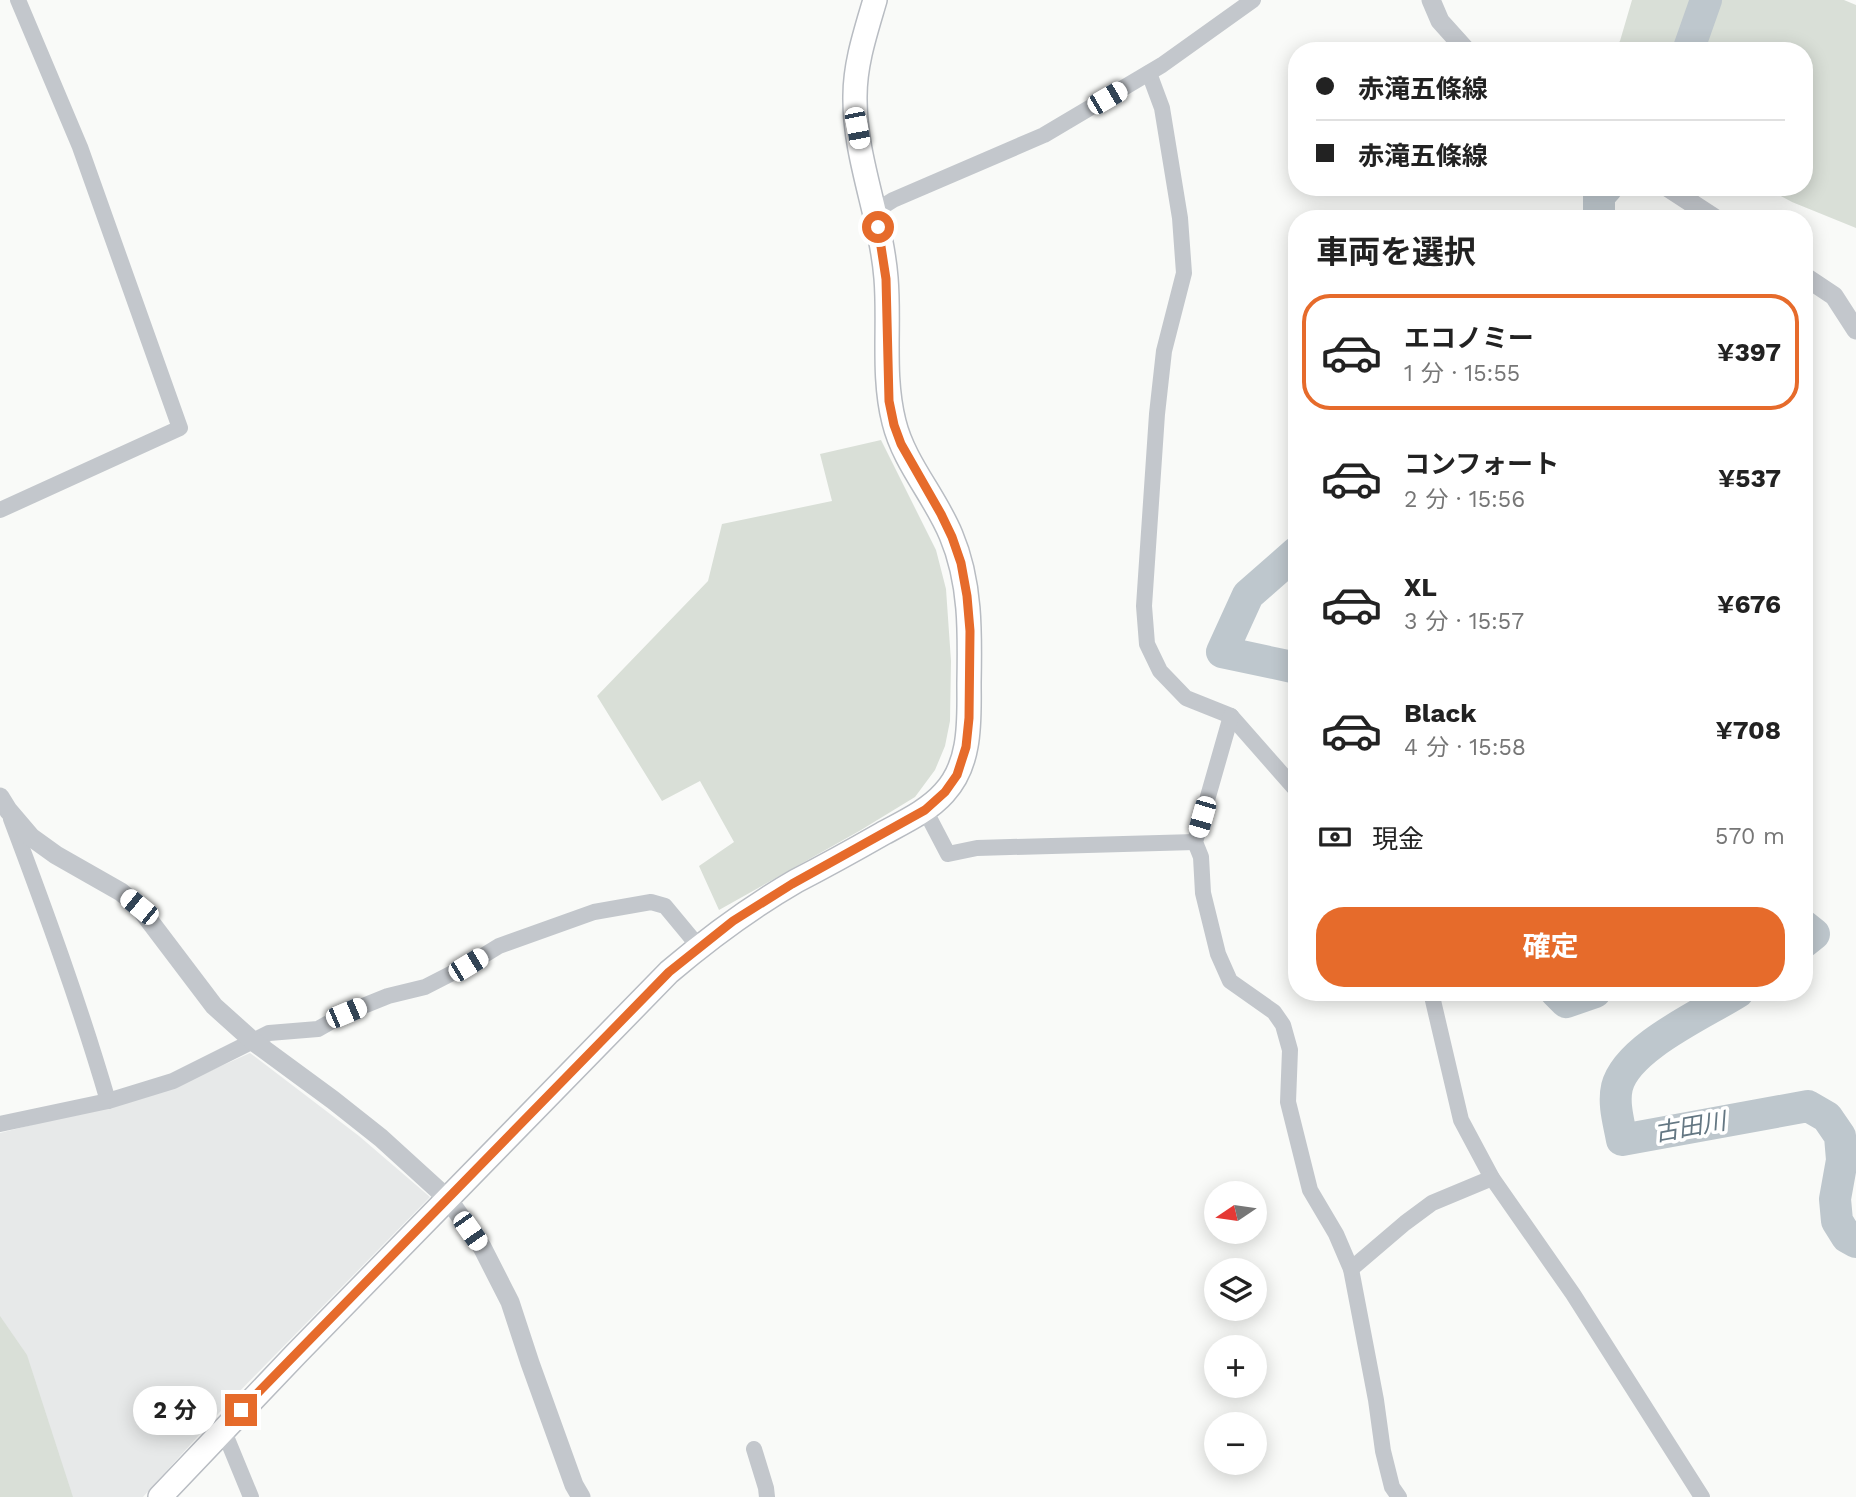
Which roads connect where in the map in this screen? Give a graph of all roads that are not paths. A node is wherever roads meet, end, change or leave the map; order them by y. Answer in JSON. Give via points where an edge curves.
{"nodes":[{"id":1,"x":18,"y":0,"type":"edge"},
{"id":2,"x":875,"y":0,"type":"edge"},
{"id":3,"x":1253,"y":0,"type":"edge"},
{"id":4,"x":1431,"y":0,"type":"edge"},
{"id":5,"x":1459,"y":42,"type":"edge"},
{"id":6,"x":1149,"y":73,"type":"junction"},
{"id":7,"x":1681,"y":196,"type":"edge"},
{"id":8,"x":1702,"y":210,"type":"edge"},
{"id":9,"x":874,"y":212,"type":"junction"},
{"id":10,"x":1813,"y":282,"type":"edge"},
{"id":11,"x":1856,"y":330,"type":"edge"},
{"id":12,"x":0,"y":510,"type":"edge"},
{"id":13,"x":1231,"y":716,"type":"junction"},
{"id":14,"x":1288,"y":781,"type":"edge"},
{"id":15,"x":4,"y":804,"type":"edge"},
{"id":16,"x":925,"y":810,"type":"junction"},
{"id":17,"x":1195,"y":842,"type":"junction"},
{"id":18,"x":699,"y":947,"type":"junction"},
{"id":19,"x":1433,"y":1001,"type":"edge"},
{"id":20,"x":254,"y":1042,"type":"junction"},
{"id":21,"x":108,"y":1101,"type":"junction"},
{"id":22,"x":0,"y":1124,"type":"edge"},
{"id":23,"x":1492,"y":1178,"type":"junction"},
{"id":24,"x":448,"y":1199,"type":"junction"},
{"id":25,"x":1351,"y":1269,"type":"junction"},
{"id":26,"x":223,"y":1429,"type":"junction"},
{"id":27,"x":754,"y":1449,"type":"dead end"},
{"id":28,"x":160,"y":1497,"type":"edge"},
{"id":29,"x":251,"y":1497,"type":"edge"},
{"id":30,"x":581,"y":1497,"type":"edge"},
{"id":31,"x":767,"y":1497,"type":"edge"},
{"id":32,"x":1399,"y":1497,"type":"edge"},
{"id":33,"x":1702,"y":1497,"type":"edge"}],
"edges":[{"from":1,"to":12,"type":"street","via":[[80,147],[180,428]]},
{"from":2,"to":9,"type":"main road","via":[[859,58],[855,95]]},
{"from":3,"to":6,"type":"street"},
{"from":4,"to":5,"type":"street","via":[[1440,21]]},
{"from":6,"to":9,"type":"street","via":[[1044,135]]},
{"from":6,"to":13,"type":"street","via":[[1162,108],[1184,273],[1164,351],[1157,414],[1144,606],[1147,644],[1160,671],[1186,698]]},
{"from":7,"to":8,"type":"street"},
{"from":9,"to":16,"type":"main road","via":[[886,279],[889,401],[894,425],[952,537],[961,563],[970,631],[966,747],[957,775]]},
{"from":10,"to":11,"type":"street","via":[[1835,296]]},
{"from":13,"to":14,"type":"street"},
{"from":13,"to":17,"type":"street"},
{"from":15,"to":20,"type":"street","via":[[47,849],[139,907],[214,1006]]},
{"from":15,"to":21,"type":"street","via":[[65,962]]},
{"from":16,"to":17,"type":"street","via":[[948,854],[977,848]]},
{"from":16,"to":18,"type":"main road","via":[[792,884]]},
{"from":17,"to":25,"type":"street","via":[[1218,954],[1230,981],[1274,1012],[1283,1025],[1290,1049],[1288,1102],[1310,1191]]},
{"from":18,"to":20,"type":"street","via":[[665,906],[651,902],[594,912],[499,946],[425,987],[388,996],[318,1028],[269,1033]]},
{"from":18,"to":24,"type":"main road","via":[[641,999]]},
{"from":19,"to":23,"type":"street","via":[[1461,1120]]},
{"from":20,"to":21,"type":"street","via":[[173,1082]]},
{"from":20,"to":24,"type":"street","via":[[381,1138]]},
{"from":21,"to":22,"type":"street"},
{"from":23,"to":25,"type":"street","via":[[1433,1203]]},
{"from":23,"to":33,"type":"street","via":[[1573,1294]]},
{"from":24,"to":26,"type":"main road"},
{"from":24,"to":30,"type":"street","via":[[482,1247],[510,1302]]},
{"from":25,"to":32,"type":"street","via":[[1383,1451]]},
{"from":26,"to":28,"type":"main road"},
{"from":26,"to":29,"type":"street"},
{"from":27,"to":31,"type":"street"}]}
